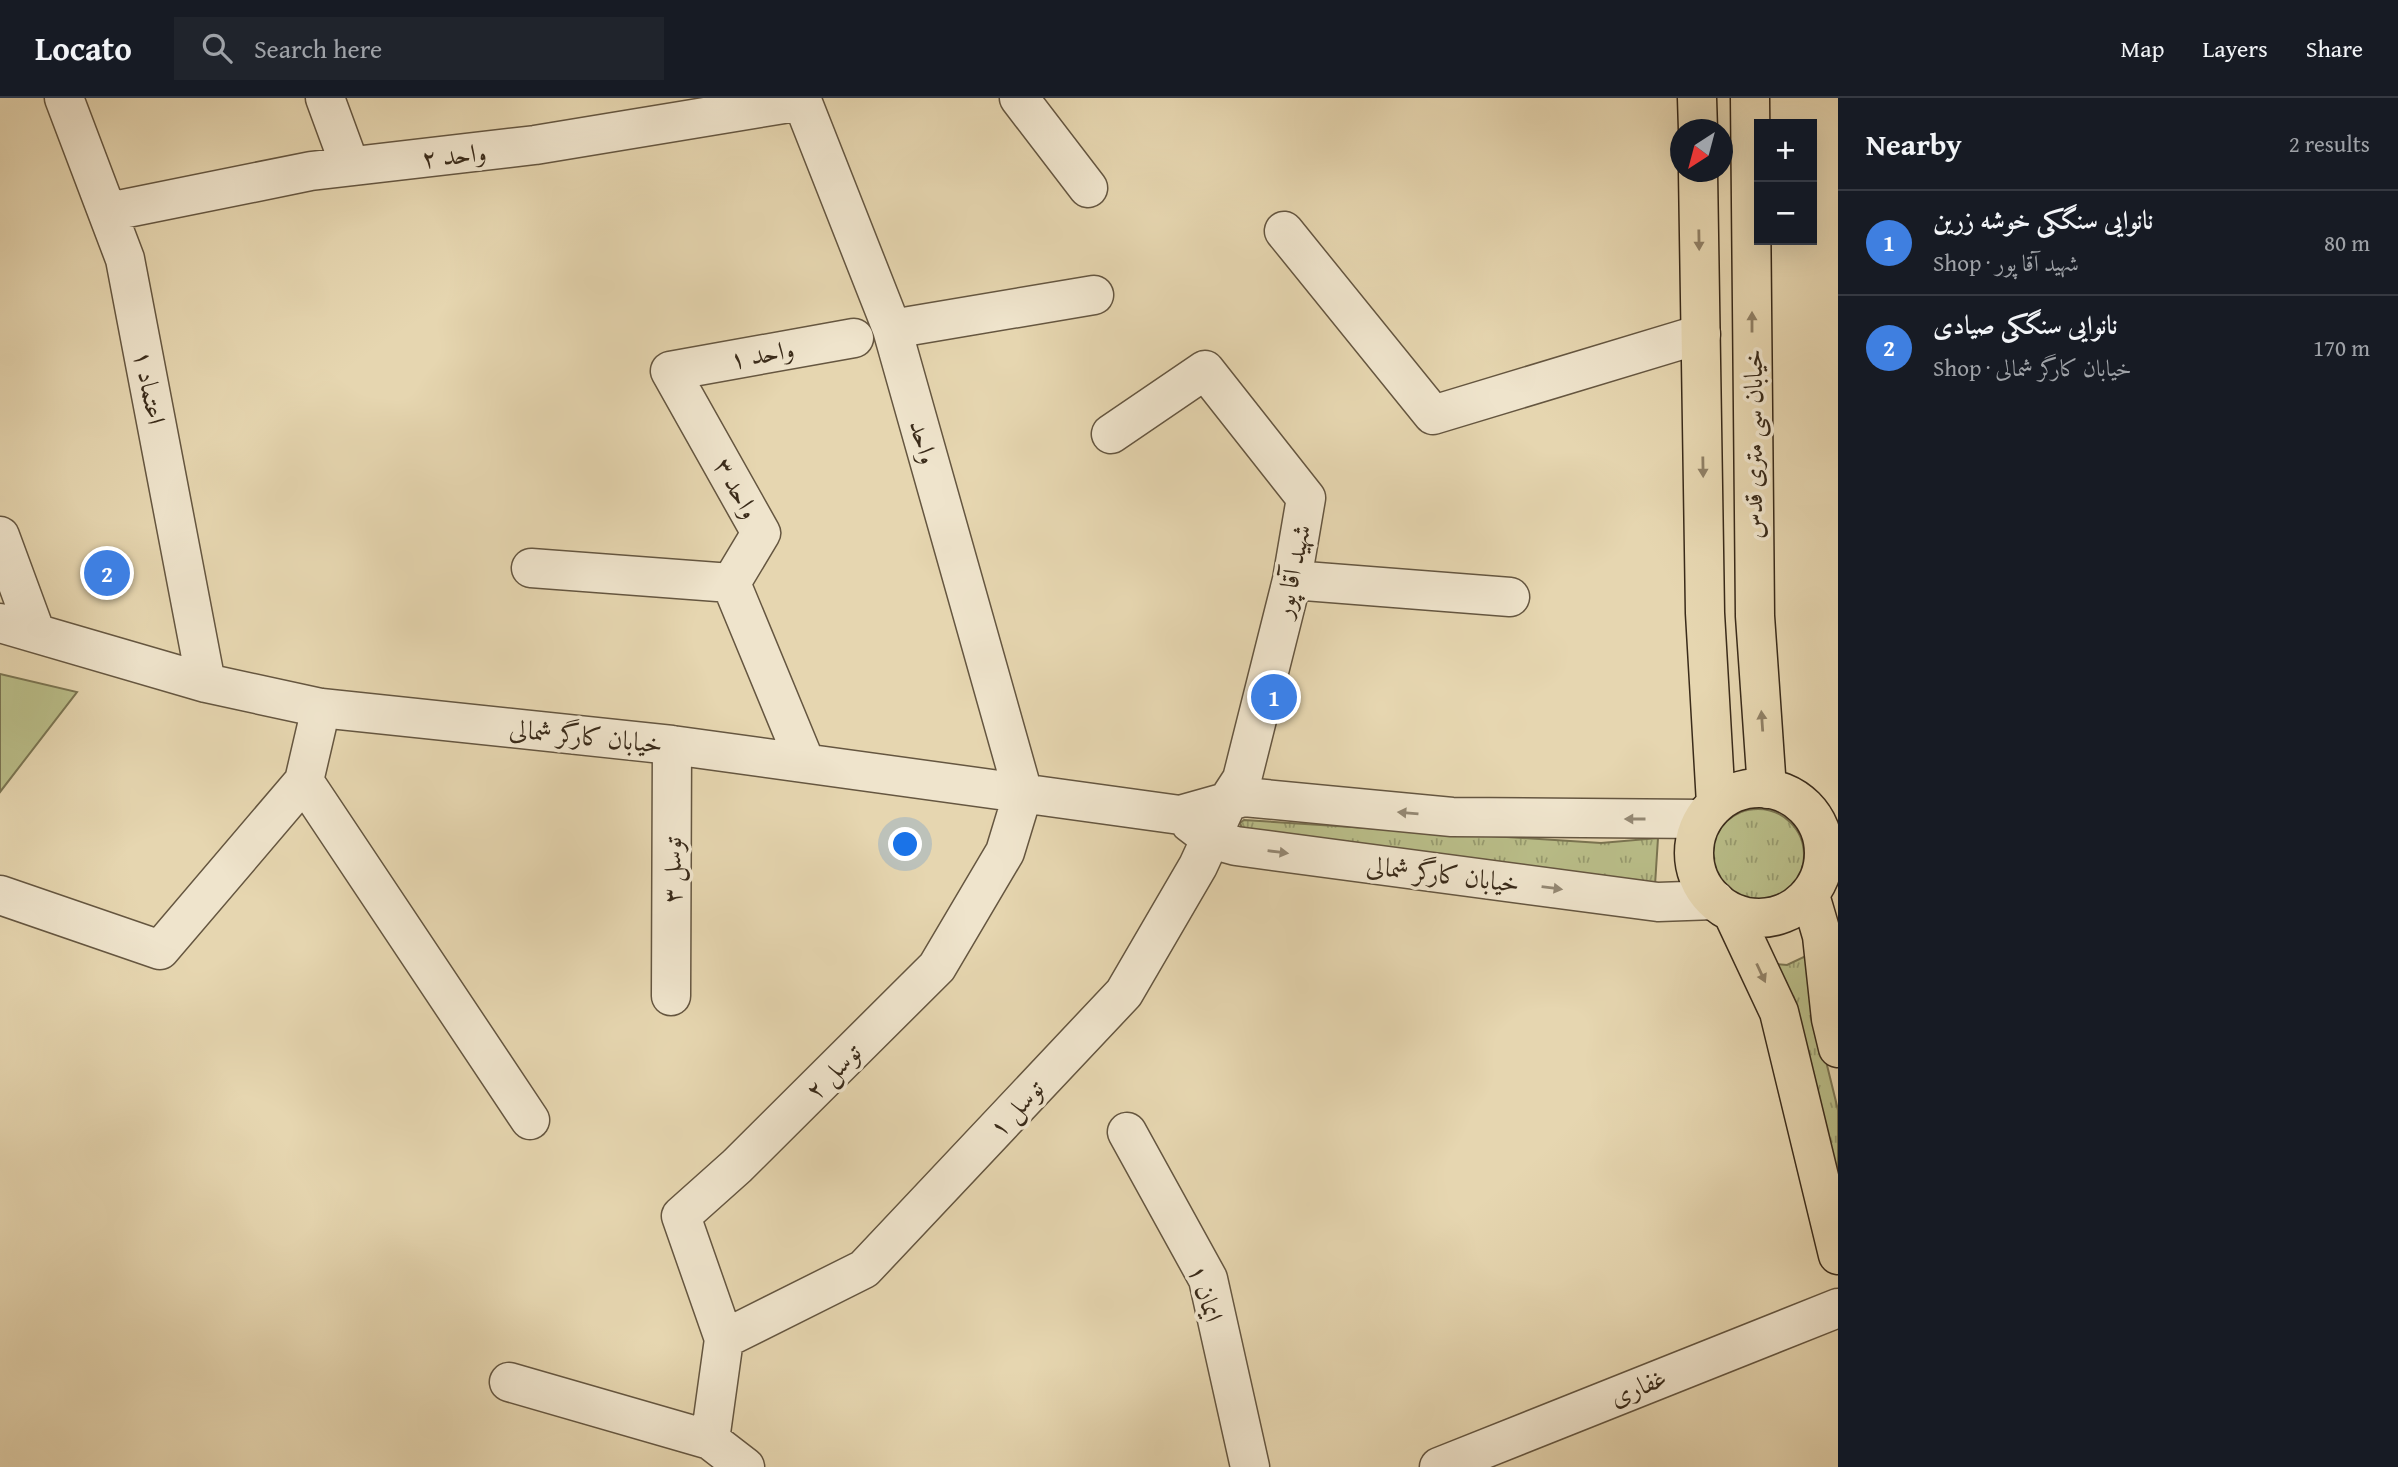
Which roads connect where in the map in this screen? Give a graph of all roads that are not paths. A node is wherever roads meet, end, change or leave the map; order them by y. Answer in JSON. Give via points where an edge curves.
{"nodes":[{"id":1,"x":64,"y":98,"type":"edge"},
{"id":2,"x":325,"y":98,"type":"edge"},
{"id":3,"x":1019,"y":98,"type":"edge"},
{"id":4,"x":1697,"y":98,"type":"edge"},
{"id":5,"x":1750,"y":98,"type":"edge"},
{"id":6,"x":801,"y":99,"type":"edge"},
{"id":7,"x":1698,"y":119,"type":"edge"},
{"id":8,"x":350,"y":166,"type":"junction"},
{"id":9,"x":1698,"y":182,"type":"edge"},
{"id":10,"x":1088,"y":188,"type":"dead end"},
{"id":11,"x":108,"y":212,"type":"junction"},
{"id":12,"x":1284,"y":231,"type":"dead end"},
{"id":13,"x":1094,"y":295,"type":"dead end"},
{"id":14,"x":892,"y":329,"type":"junction"},
{"id":15,"x":1701,"y":334,"type":"junction"},
{"id":16,"x":854,"y":338,"type":"dead end"},
{"id":17,"x":670,"y":371,"type":"joint"},
{"id":18,"x":1111,"y":434,"type":"dead end"},
{"id":19,"x":0,"y":536,"type":"edge"},
{"id":20,"x":531,"y":568,"type":"dead end"},
{"id":21,"x":1292,"y":580,"type":"junction"},
{"id":22,"x":731,"y":583,"type":"junction"},
{"id":23,"x":1510,"y":597,"type":"dead end"},
{"id":24,"x":17,"y":627,"type":"edge"},
{"id":25,"x":206,"y":683,"type":"junction"},
{"id":26,"x":321,"y":708,"type":"junction"},
{"id":27,"x":672,"y":745,"type":"junction"},
{"id":28,"x":805,"y":762,"type":"junction"},
{"id":29,"x":304,"y":781,"type":"junction"},
{"id":30,"x":1767,"y":789,"type":"junction"},
{"id":31,"x":1023,"y":793,"type":"junction"},
{"id":32,"x":1229,"y":799,"type":"junction"},
{"id":33,"x":1822,"y":811,"type":"edge"},
{"id":34,"x":1710,"y":812,"type":"junction"},
{"id":35,"x":1180,"y":815,"type":"junction"},
{"id":36,"x":1211,"y":839,"type":"junction"},
{"id":37,"x":1822,"y":884,"type":"edge"},
{"id":38,"x":0,"y":895,"type":"edge"},
{"id":39,"x":1723,"y":906,"type":"junction"},
{"id":40,"x":671,"y":996,"type":"dead end"},
{"id":41,"x":1838,"y":1048,"type":"edge"},
{"id":42,"x":530,"y":1120,"type":"dead end"},
{"id":43,"x":1127,"y":1132,"type":"dead end"},
{"id":44,"x":1838,"y":1255,"type":"edge"},
{"id":45,"x":1838,"y":1308,"type":"edge"},
{"id":46,"x":724,"y":1339,"type":"junction"},
{"id":47,"x":509,"y":1382,"type":"dead end"},
{"id":48,"x":710,"y":1440,"type":"junction"},
{"id":49,"x":745,"y":1467,"type":"edge"},
{"id":50,"x":1250,"y":1467,"type":"edge"},
{"id":51,"x":1439,"y":1467,"type":"edge"}],
"edges":[{"from":1,"to":11,"type":"street","name":"اعتماد ۱"},
{"from":2,"to":8,"type":"street"},
{"from":3,"to":10,"type":"street"},
{"from":4,"to":7,"type":"main road"},
{"from":30,"to":5,"type":"main road","name":"خیابان سی متری قدس","one_way":true,"via":[[1755,616]]},
{"from":6,"to":8,"type":"street","name":"واحد ۲","via":[[535,145]]},
{"from":6,"to":14,"type":"street","name":"واحد"},
{"from":8,"to":11,"type":"street","name":"واحد ۲"},
{"from":9,"to":15,"type":"main road","name":"خیابان سی متری قدس","one_way":true},
{"from":11,"to":25,"type":"street","name":"اعتماد ۱","via":[[125,259]]},
{"from":12,"to":15,"type":"street","via":[[1433,415]]},
{"from":13,"to":14,"type":"street"},
{"from":14,"to":31,"type":"street","name":"واحد"},
{"from":15,"to":34,"type":"main road","name":"خیابان سی متری قدس","one_way":true},
{"from":16,"to":17,"type":"street","name":"واحد ۱"},
{"from":17,"to":22,"type":"street","name":"واحد ۳","via":[[761,533]]},
{"from":18,"to":21,"type":"street","name":"شهید آقا پور","via":[[1205,370],[1306,498]]},
{"from":19,"to":24,"type":"street"},
{"from":20,"to":22,"type":"street"},
{"from":21,"to":23,"type":"street"},
{"from":21,"to":32,"type":"street","name":"شهید آقا پور","via":[[1242,779]]},
{"from":22,"to":28,"type":"street"},
{"from":24,"to":25,"type":"street","name":"خیابان کارگر شمالی"},
{"from":25,"to":26,"type":"street","name":"خیابان کارگر شمالی"},
{"from":26,"to":27,"type":"street","name":"خیابان کارگر شمالی"},
{"from":26,"to":29,"type":"street"},
{"from":27,"to":28,"type":"street","name":"خیابان کارگر شمالی"},
{"from":27,"to":40,"type":"street","name":"توسل ۳"},
{"from":28,"to":31,"type":"street","name":"خیابان کارگر شمالی"},
{"from":29,"to":38,"type":"street","via":[[160,950]]},
{"from":29,"to":42,"type":"street"},
{"from":30,"to":33,"type":"main road"},
{"from":30,"to":34,"type":"main road","via":[[1731,794]]},
{"from":31,"to":35,"type":"street","name":"خیابان کارگر شمالی"},
{"from":31,"to":46,"type":"street","name":"توسل ۲","via":[[1005,852],[937,967],[681,1216]]},
{"from":34,"to":32,"type":"street","name":"خیابان کارگر شمالی","one_way":true,"via":[[1452,817]]},
{"from":32,"to":35,"type":"street","name":"خیابان کارگر شمالی"},
{"from":32,"to":36,"type":"street","name":"توسل ۱"},
{"from":33,"to":37,"type":"main road","via":[[1817,824],[1823,841]]},
{"from":34,"to":39,"type":"main road","via":[[1696,838],[1694,857],[1698,876]]},
{"from":35,"to":36,"type":"street","name":"خیابان کارگر شمالی"},
{"from":36,"to":39,"type":"street","name":"خیابان کارگر شمالی","one_way":true,"via":[[1658,902]]},
{"from":36,"to":46,"type":"street","name":"توسل ۱","via":[[1124,993],[864,1269]]},
{"from":37,"to":39,"type":"main road","via":[[1795,908],[1778,916],[1758,918]]},
{"from":37,"to":41,"type":"main road","via":[[1822,936]]},
{"from":39,"to":44,"type":"main road","one_way":true,"via":[[1779,1012]]},
{"from":43,"to":50,"type":"street","name":"ایمان ۱","via":[[1208,1279]]},
{"from":45,"to":51,"type":"street","name":"غفاری"},
{"from":46,"to":48,"type":"street"},
{"from":47,"to":48,"type":"street"},
{"from":48,"to":49,"type":"street"}]}
